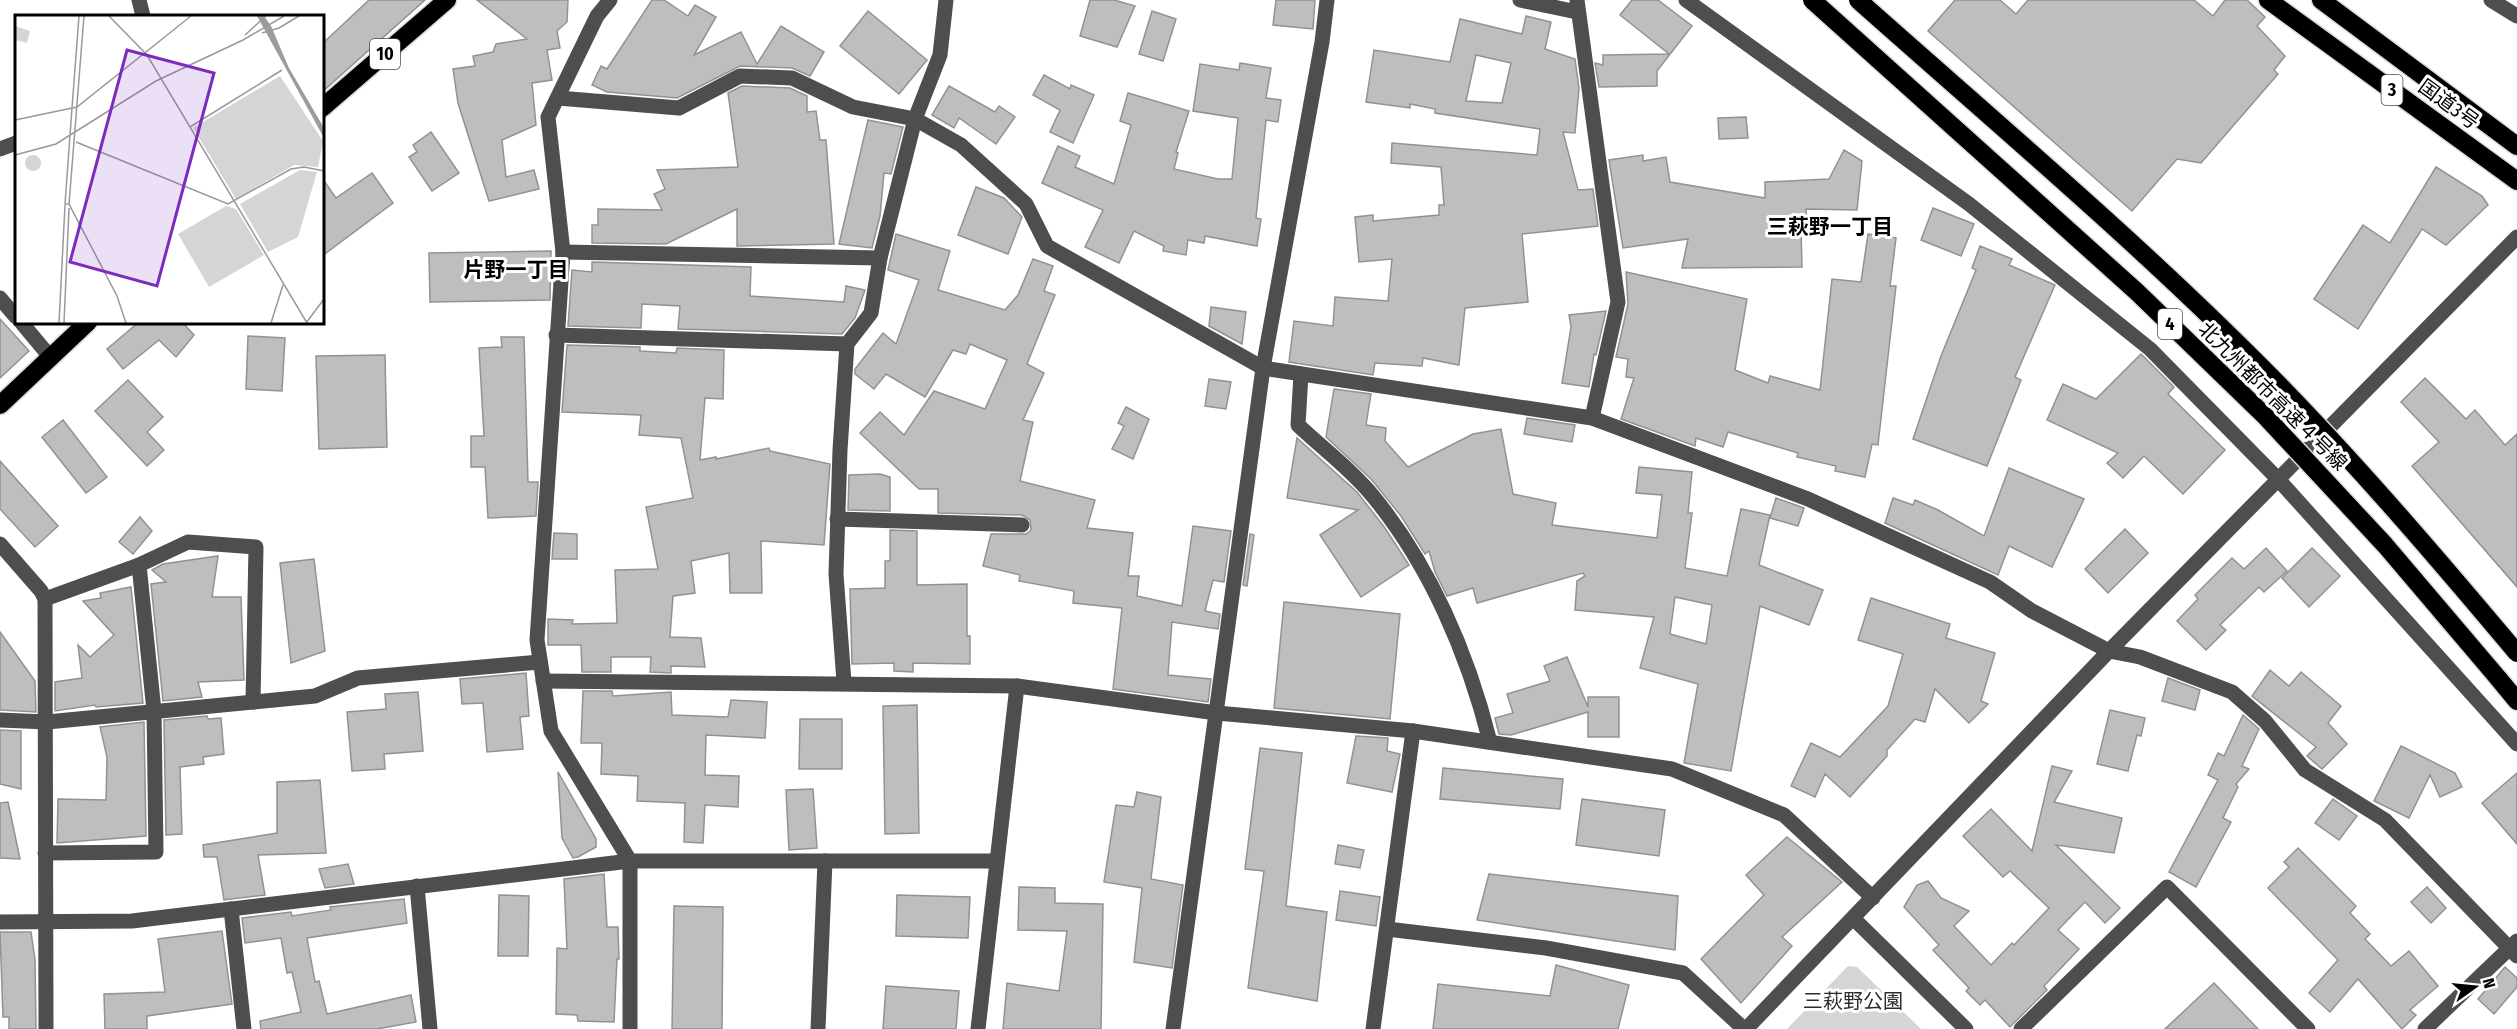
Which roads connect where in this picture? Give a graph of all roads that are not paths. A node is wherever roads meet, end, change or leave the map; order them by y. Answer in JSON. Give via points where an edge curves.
{"nodes":[{"id":1,"x":139,"y":0,"type":"edge"},
{"id":2,"x":447,"y":0,"type":"edge"},
{"id":3,"x":610,"y":0,"type":"edge"},
{"id":4,"x":946,"y":0,"type":"edge"},
{"id":5,"x":1328,"y":0,"type":"edge"},
{"id":6,"x":1520,"y":0,"type":"edge"},
{"id":7,"x":1686,"y":0,"type":"edge"},
{"id":8,"x":1812,"y":0,"type":"edge"},
{"id":9,"x":1858,"y":0,"type":"edge"},
{"id":10,"x":2268,"y":0,"type":"edge"},
{"id":11,"x":2321,"y":0,"type":"edge"},
{"id":12,"x":2491,"y":0,"type":"edge"},
{"id":13,"x":1577,"y":6,"type":"edge"},
{"id":14,"x":143,"y":15,"type":"edge"},
{"id":15,"x":2517,"y":16,"type":"edge"},
{"id":16,"x":558,"y":98,"type":"junction"},
{"id":17,"x":324,"y":106,"type":"edge"},
{"id":18,"x":915,"y":119,"type":"junction"},
{"id":19,"x":15,"y":143,"type":"edge"},
{"id":20,"x":2517,"y":146,"type":"edge"},
{"id":21,"x":0,"y":149,"type":"edge"},
{"id":22,"x":2517,"y":181,"type":"edge"},
{"id":23,"x":2517,"y":237,"type":"edge"},
{"id":24,"x":563,"y":252,"type":"junction"},
{"id":25,"x":880,"y":258,"type":"junction"},
{"id":26,"x":0,"y":298,"type":"edge"},
{"id":27,"x":15,"y":316,"type":"edge"},
{"id":28,"x":23,"y":324,"type":"edge"},
{"id":29,"x":86,"y":324,"type":"edge"},
{"id":30,"x":556,"y":335,"type":"junction"},
{"id":31,"x":847,"y":344,"type":"junction"},
{"id":32,"x":51,"y":358,"type":"junction"},
{"id":33,"x":1263,"y":368,"type":"junction"},
{"id":34,"x":1301,"y":374,"type":"junction"},
{"id":35,"x":0,"y":405,"type":"edge"},
{"id":36,"x":1592,"y":418,"type":"junction"},
{"id":37,"x":2277,"y":478,"type":"junction"},
{"id":38,"x":837,"y":519,"type":"junction"},
{"id":39,"x":1022,"y":525,"type":"dead end"},
{"id":40,"x":0,"y":544,"type":"edge"},
{"id":41,"x":140,"y":565,"type":"junction"},
{"id":42,"x":45,"y":599,"type":"junction"},
{"id":43,"x":2109,"y":651,"type":"junction"},
{"id":44,"x":2517,"y":653,"type":"edge"},
{"id":45,"x":540,"y":662,"type":"junction"},
{"id":46,"x":543,"y":681,"type":"junction"},
{"id":47,"x":844,"y":682,"type":"junction"},
{"id":48,"x":1017,"y":686,"type":"junction"},
{"id":49,"x":2517,"y":701,"type":"edge"},
{"id":50,"x":253,"y":702,"type":"junction"},
{"id":51,"x":154,"y":711,"type":"junction"},
{"id":52,"x":1217,"y":713,"type":"junction"},
{"id":53,"x":0,"y":720,"type":"edge"},
{"id":54,"x":46,"y":722,"type":"junction"},
{"id":55,"x":1413,"y":731,"type":"junction"},
{"id":56,"x":1490,"y":742,"type":"junction"},
{"id":57,"x":2517,"y":744,"type":"edge"},
{"id":58,"x":45,"y":853,"type":"junction"},
{"id":59,"x":630,"y":861,"type":"junction"},
{"id":60,"x":825,"y":861,"type":"junction"},
{"id":61,"x":995,"y":861,"type":"junction"},
{"id":62,"x":417,"y":886,"type":"junction"},
{"id":63,"x":1874,"y":898,"type":"junction"},
{"id":64,"x":231,"y":909,"type":"junction"},
{"id":65,"x":1854,"y":919,"type":"junction"},
{"id":66,"x":0,"y":922,"type":"edge"},
{"id":67,"x":44,"y":923,"type":"junction"},
{"id":68,"x":1387,"y":929,"type":"junction"},
{"id":69,"x":2514,"y":949,"type":"edge"},
{"id":70,"x":46,"y":1029,"type":"edge"},
{"id":71,"x":244,"y":1029,"type":"edge"},
{"id":72,"x":430,"y":1029,"type":"edge"},
{"id":73,"x":630,"y":1029,"type":"edge"},
{"id":74,"x":818,"y":1029,"type":"edge"},
{"id":75,"x":978,"y":1029,"type":"edge"},
{"id":76,"x":1173,"y":1029,"type":"edge"},
{"id":77,"x":1373,"y":1029,"type":"edge"},
{"id":78,"x":1745,"y":1029,"type":"edge"},
{"id":79,"x":1966,"y":1029,"type":"edge"},
{"id":80,"x":2021,"y":1029,"type":"edge"},
{"id":81,"x":2308,"y":1029,"type":"edge"},
{"id":82,"x":2425,"y":1029,"type":"edge"}],
"edges":[{"from":1,"to":14,"type":"street"},
{"from":2,"to":17,"type":"highway","number":"10"},
{"from":3,"to":16,"type":"street","via":[[597,16]]},
{"from":4,"to":18,"type":"street","via":[[940,55]]},
{"from":5,"to":33,"type":"street"},
{"from":6,"to":13,"type":"street"},
{"from":7,"to":37,"type":"street","via":[[1969,204],[2150,349]]},
{"from":8,"to":49,"type":"highway","name":"北九州都市高速４号線","number":"4","bridge":true,"via":[[2137,292],[2266,417],[2385,545]]},
{"from":9,"to":44,"type":"highway","name":"北九州都市高速４号線","number":"4","bridge":true,"via":[[2155,265],[2288,394],[2410,526]]},
{"from":10,"to":22,"type":"highway","name":"国道3号","number":"3"},
{"from":11,"to":20,"type":"highway","name":"国道3号","number":"3"},
{"from":12,"to":15,"type":"street"},
{"from":13,"to":36,"type":"street","via":[[1618,302]]},
{"from":16,"to":18,"type":"street","via":[[679,108],[740,76],[792,78],[853,107]]},
{"from":16,"to":24,"type":"street","via":[[548,117]]},
{"from":18,"to":25,"type":"street"},
{"from":18,"to":33,"type":"street","via":[[961,145],[1026,204],[1047,246]]},
{"from":19,"to":21,"type":"street"},
{"from":23,"to":37,"type":"street"},
{"from":24,"to":25,"type":"street"},
{"from":24,"to":30,"type":"street"},
{"from":25,"to":31,"type":"street","via":[[871,313]]},
{"from":26,"to":27,"type":"street"},
{"from":28,"to":32,"type":"street"},
{"from":29,"to":32,"type":"highway"},
{"from":30,"to":31,"type":"street"},
{"from":30,"to":45,"type":"street","via":[[537,640]]},
{"from":31,"to":38,"type":"street"},
{"from":32,"to":35,"type":"highway"},
{"from":33,"to":34,"type":"street"},
{"from":33,"to":52,"type":"street"},
{"from":34,"to":36,"type":"street"},
{"from":34,"to":56,"type":"street","via":[[1298,425],[1371,494],[1427,574],[1477,689]]},
{"from":36,"to":43,"type":"street","via":[[1808,499],[1990,582],[2032,611]]},
{"from":37,"to":43,"type":"street"},
{"from":37,"to":57,"type":"street"},
{"from":38,"to":39,"type":"street"},
{"from":38,"to":47,"type":"street","via":[[836,574]]},
{"from":40,"to":42,"type":"street"},
{"from":41,"to":42,"type":"street"},
{"from":41,"to":50,"type":"street","via":[[188,542],[256,547]]},
{"from":41,"to":51,"type":"street"},
{"from":42,"to":54,"type":"street"},
{"from":43,"to":63,"type":"street"},
{"from":43,"to":69,"type":"street","via":[[2140,657],[2232,692],[2265,721],[2305,770],[2385,819]]},
{"from":45,"to":46,"type":"street"},
{"from":45,"to":50,"type":"street","via":[[358,678],[315,696]]},
{"from":46,"to":47,"type":"street"},
{"from":46,"to":59,"type":"street","via":[[551,731]]},
{"from":47,"to":48,"type":"street"},
{"from":48,"to":52,"type":"street"},
{"from":48,"to":61,"type":"street"},
{"from":50,"to":51,"type":"street"},
{"from":51,"to":54,"type":"street"},
{"from":51,"to":58,"type":"street","via":[[156,852]]},
{"from":52,"to":55,"type":"street"},
{"from":52,"to":76,"type":"street"},
{"from":53,"to":54,"type":"street"},
{"from":54,"to":58,"type":"street"},
{"from":55,"to":56,"type":"street"},
{"from":55,"to":68,"type":"street"},
{"from":56,"to":63,"type":"street","via":[[1672,769],[1784,815]]},
{"from":58,"to":67,"type":"street"},
{"from":59,"to":60,"type":"street"},
{"from":59,"to":62,"type":"street"},
{"from":59,"to":73,"type":"street"},
{"from":60,"to":61,"type":"street"},
{"from":60,"to":74,"type":"street"},
{"from":61,"to":75,"type":"street"},
{"from":62,"to":64,"type":"street"},
{"from":62,"to":72,"type":"street"},
{"from":63,"to":65,"type":"street"},
{"from":64,"to":67,"type":"street","via":[[132,921]]},
{"from":64,"to":71,"type":"street"},
{"from":65,"to":78,"type":"street"},
{"from":65,"to":79,"type":"street"},
{"from":66,"to":67,"type":"street"},
{"from":67,"to":70,"type":"street"},
{"from":68,"to":77,"type":"street"},
{"from":68,"to":78,"type":"street","via":[[1546,948],[1683,973]]},
{"from":69,"to":82,"type":"street"},
{"from":80,"to":81,"type":"street","via":[[2167,887]]}]}
